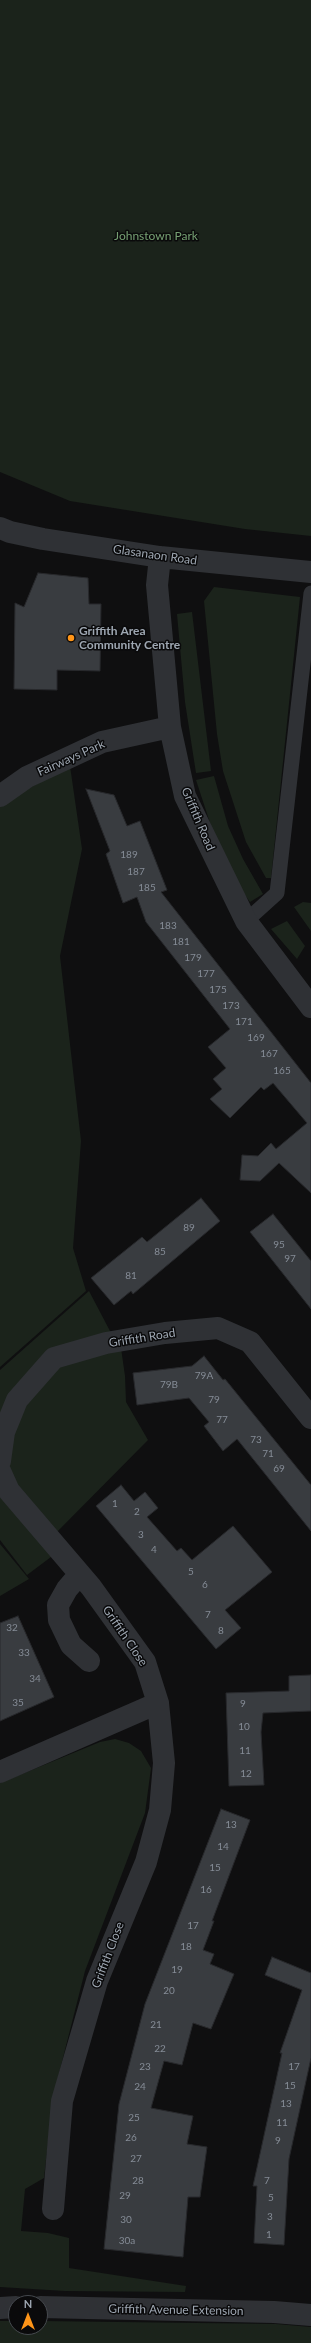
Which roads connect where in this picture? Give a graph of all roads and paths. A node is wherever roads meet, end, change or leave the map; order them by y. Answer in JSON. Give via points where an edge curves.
{"nodes":[{"id":1,"x":0,"y":528,"type":"edge"},
{"id":2,"x":160,"y":557,"type":"junction"},
{"id":3,"x":311,"y":572,"type":"edge"},
{"id":4,"x":311,"y":593,"type":"edge"},
{"id":5,"x":170,"y":728,"type":"junction"},
{"id":6,"x":0,"y":796,"type":"edge"},
{"id":7,"x":246,"y":921,"type":"junction"},
{"id":8,"x":311,"y":1006,"type":"edge"},
{"id":9,"x":311,"y":1418,"type":"edge"},
{"id":10,"x":0,"y":1461,"type":"edge"},
{"id":11,"x":0,"y":1471,"type":"edge"},
{"id":12,"x":79,"y":1574,"type":"junction"},
{"id":13,"x":89,"y":1661,"type":"dead end"},
{"id":14,"x":158,"y":1703,"type":"junction"},
{"id":15,"x":0,"y":1772,"type":"edge"},
{"id":16,"x":53,"y":2209,"type":"dead end"},
{"id":17,"x":48,"y":2307,"type":"edge"},
{"id":18,"x":311,"y":2315,"type":"edge"}],
"edges":[{"from":1,"to":2,"type":"street","name":"Glasanaon Road","via":[[43,539]]},
{"from":2,"to":3,"type":"street","name":"Glasanaon Road"},
{"from":2,"to":5,"type":"street","name":"Griffith Road","via":[[157,585]]},
{"from":4,"to":7,"type":"lane","via":[[277,892]]},
{"from":5,"to":6,"type":"street","name":"Fairways Park","via":[[102,742],[27,777]]},
{"from":5,"to":7,"type":"street","name":"Griffith Road","via":[[185,796]]},
{"from":7,"to":8,"type":"street","name":"Griffith Road"},
{"from":9,"to":10,"type":"street","name":"Griffith Road","via":[[250,1342],[218,1328],[165,1333],[106,1343],[54,1358],[17,1400],[4,1432]]},
{"from":11,"to":12,"type":"street","name":"Griffith Close","via":[[9,1491]]},
{"from":12,"to":13,"type":"street","via":[[58,1605],[58,1620],[71,1645]]},
{"from":12,"to":14,"type":"street","name":"Griffith Close","via":[[145,1662]]},
{"from":14,"to":15,"type":"street"},
{"from":14,"to":16,"type":"street","name":"Griffith Close","via":[[164,1763],[160,1810],[146,1862],[97,1981],[62,2101]]},
{"from":17,"to":18,"type":"street","name":"Griffith Avenue Extension"}]}
